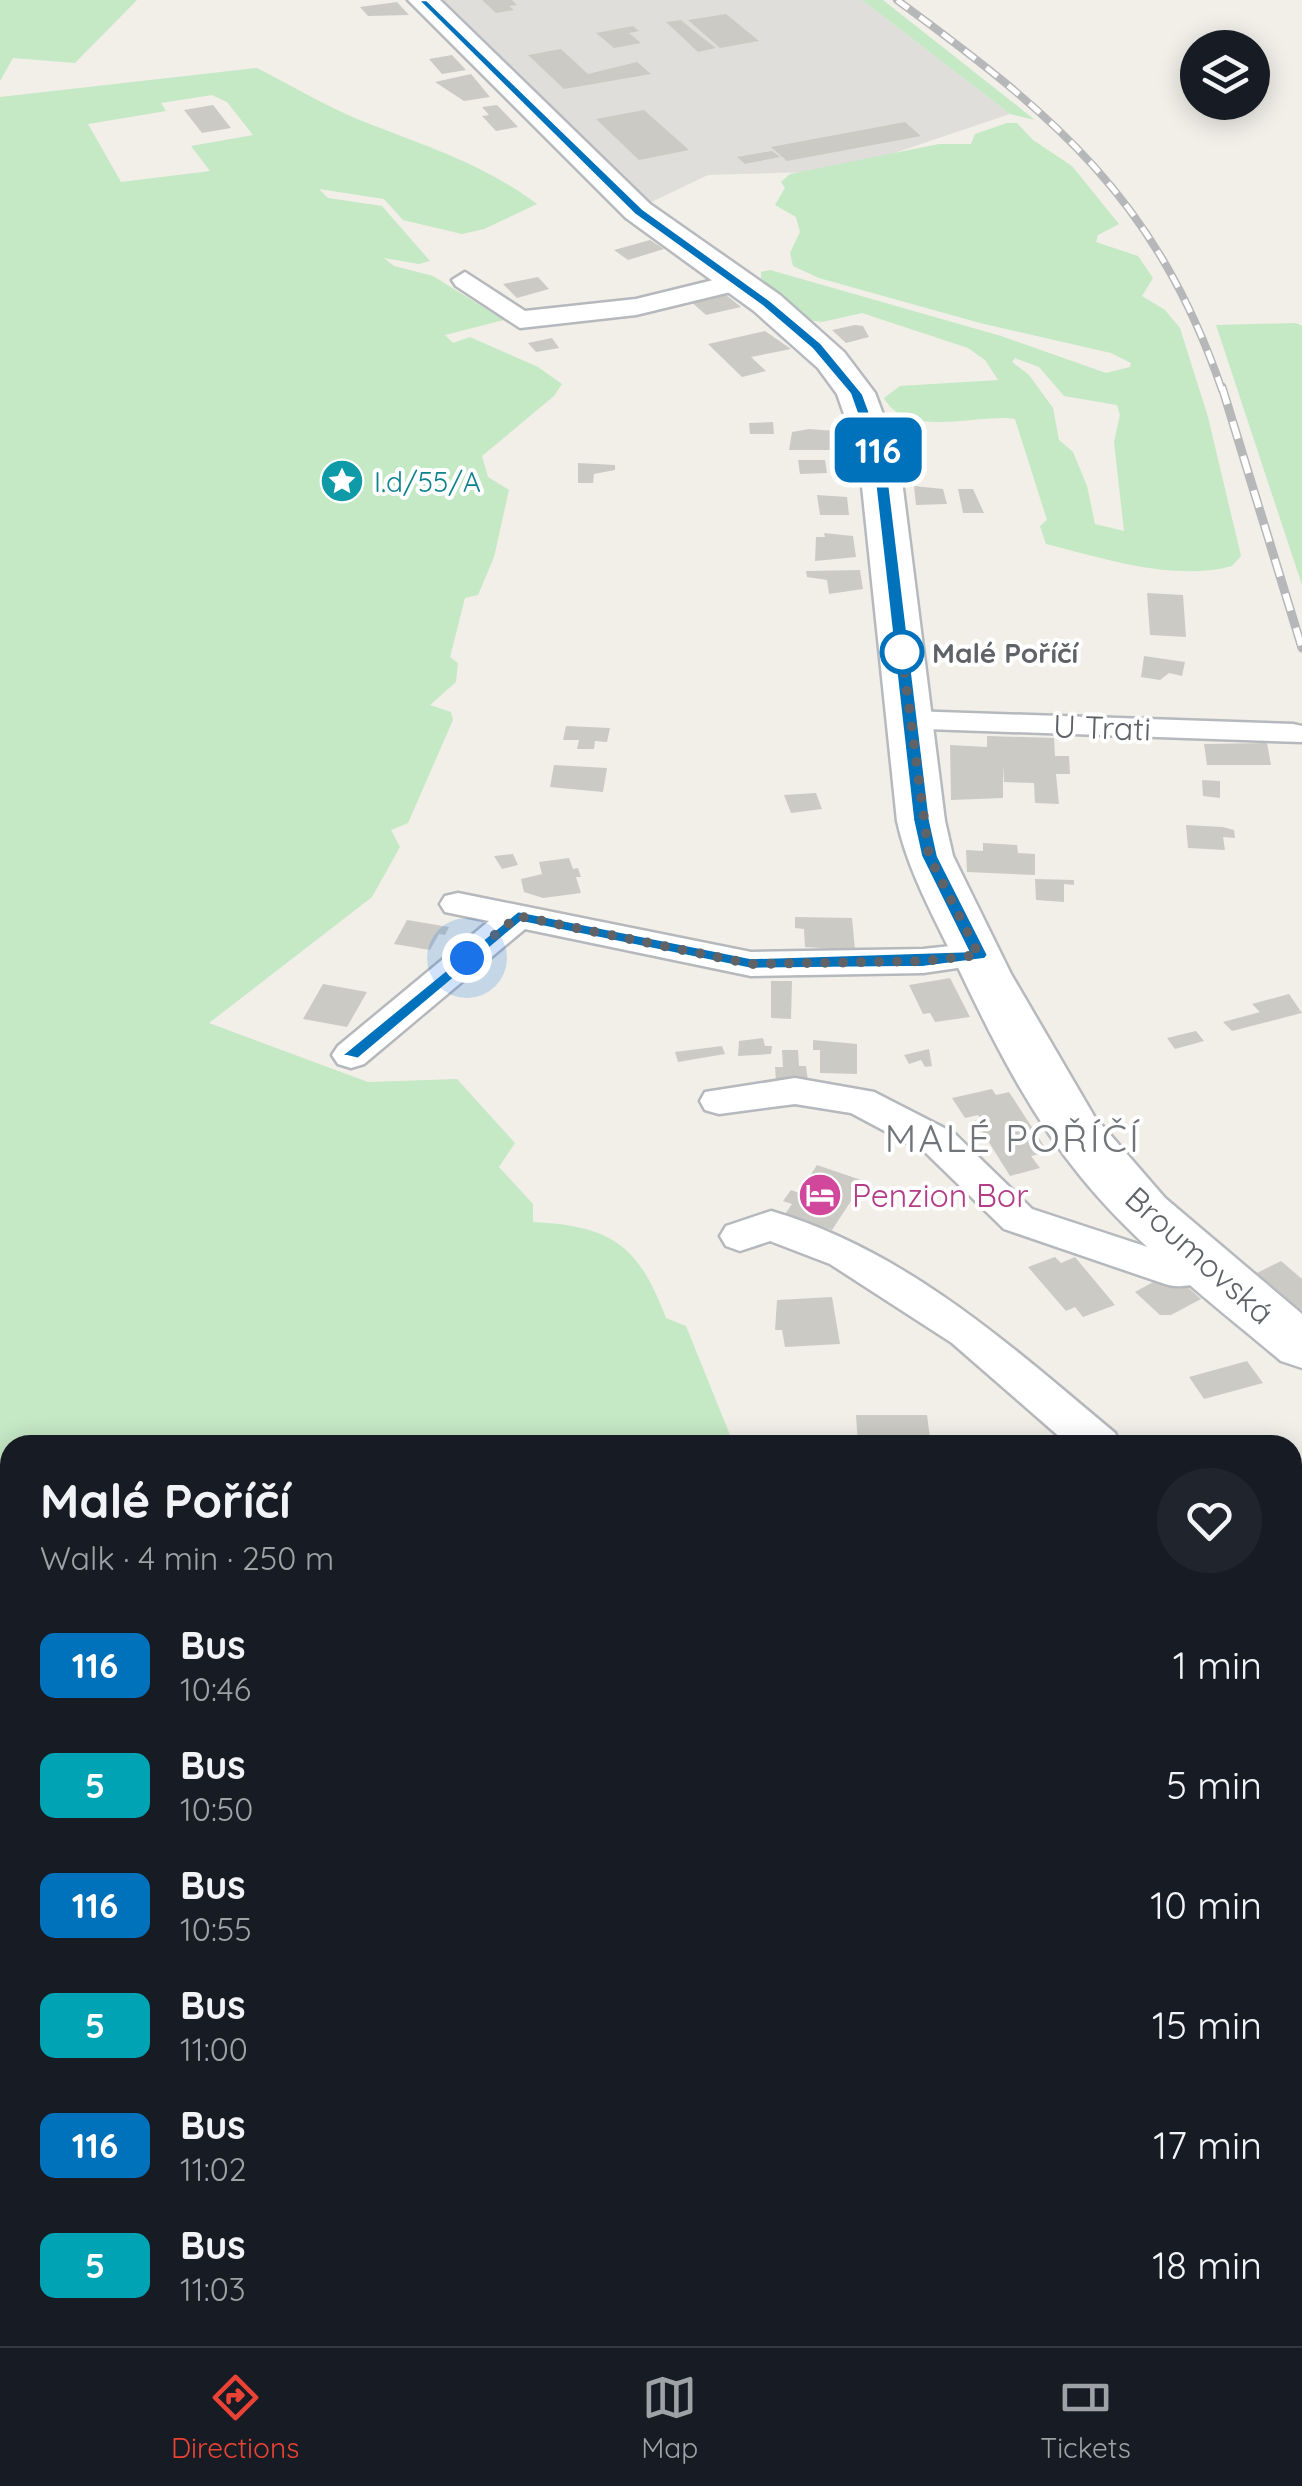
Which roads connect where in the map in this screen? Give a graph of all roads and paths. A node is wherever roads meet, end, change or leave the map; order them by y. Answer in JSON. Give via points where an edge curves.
{"nodes":[{"id":1,"x":423,"y":0,"type":"edge"},
{"id":2,"x":466,"y":280,"type":"dead end"},
{"id":3,"x":738,"y":282,"type":"junction"},
{"id":4,"x":910,"y":721,"type":"junction"},
{"id":5,"x":1293,"y":734,"type":"dead end"},
{"id":6,"x":458,"y":904,"type":"dead end"},
{"id":7,"x":518,"y":916,"type":"junction"},
{"id":8,"x":979,"y":955,"type":"junction"},
{"id":9,"x":351,"y":1055,"type":"dead end"},
{"id":10,"x":720,"y":1101,"type":"dead end"},
{"id":11,"x":740,"y":1236,"type":"dead end"},
{"id":12,"x":1206,"y":1264,"type":"junction"},
{"id":13,"x":1302,"y":1346,"type":"edge"},
{"id":14,"x":1087,"y":1435,"type":"edge"}],
"edges":[{"from":1,"to":3,"type":"main road","name":"Broumovská","via":[[638,211]]},
{"from":2,"to":3,"type":"street","via":[[520,320],[636,307]]},
{"from":3,"to":4,"type":"main road","name":"Broumovská","via":[[830,360],[873,430]]},
{"from":4,"to":5,"type":"street","name":"U Trati"},
{"from":4,"to":8,"type":"main road","name":"Broumovská","via":[[929,856]]},
{"from":6,"to":7,"type":"street"},
{"from":7,"to":8,"type":"street","via":[[751,964]]},
{"from":7,"to":9,"type":"street"},
{"from":8,"to":12,"type":"main road","name":"Broumovská","via":[[1084,1142]]},
{"from":10,"to":12,"type":"street","via":[[795,1091],[860,1101],[940,1143],[1018,1218],[1180,1273]]},
{"from":11,"to":14,"type":"street","via":[[771,1225],[845,1254],[968,1332]]},
{"from":12,"to":13,"type":"main road","name":"Broumovská"}]}
